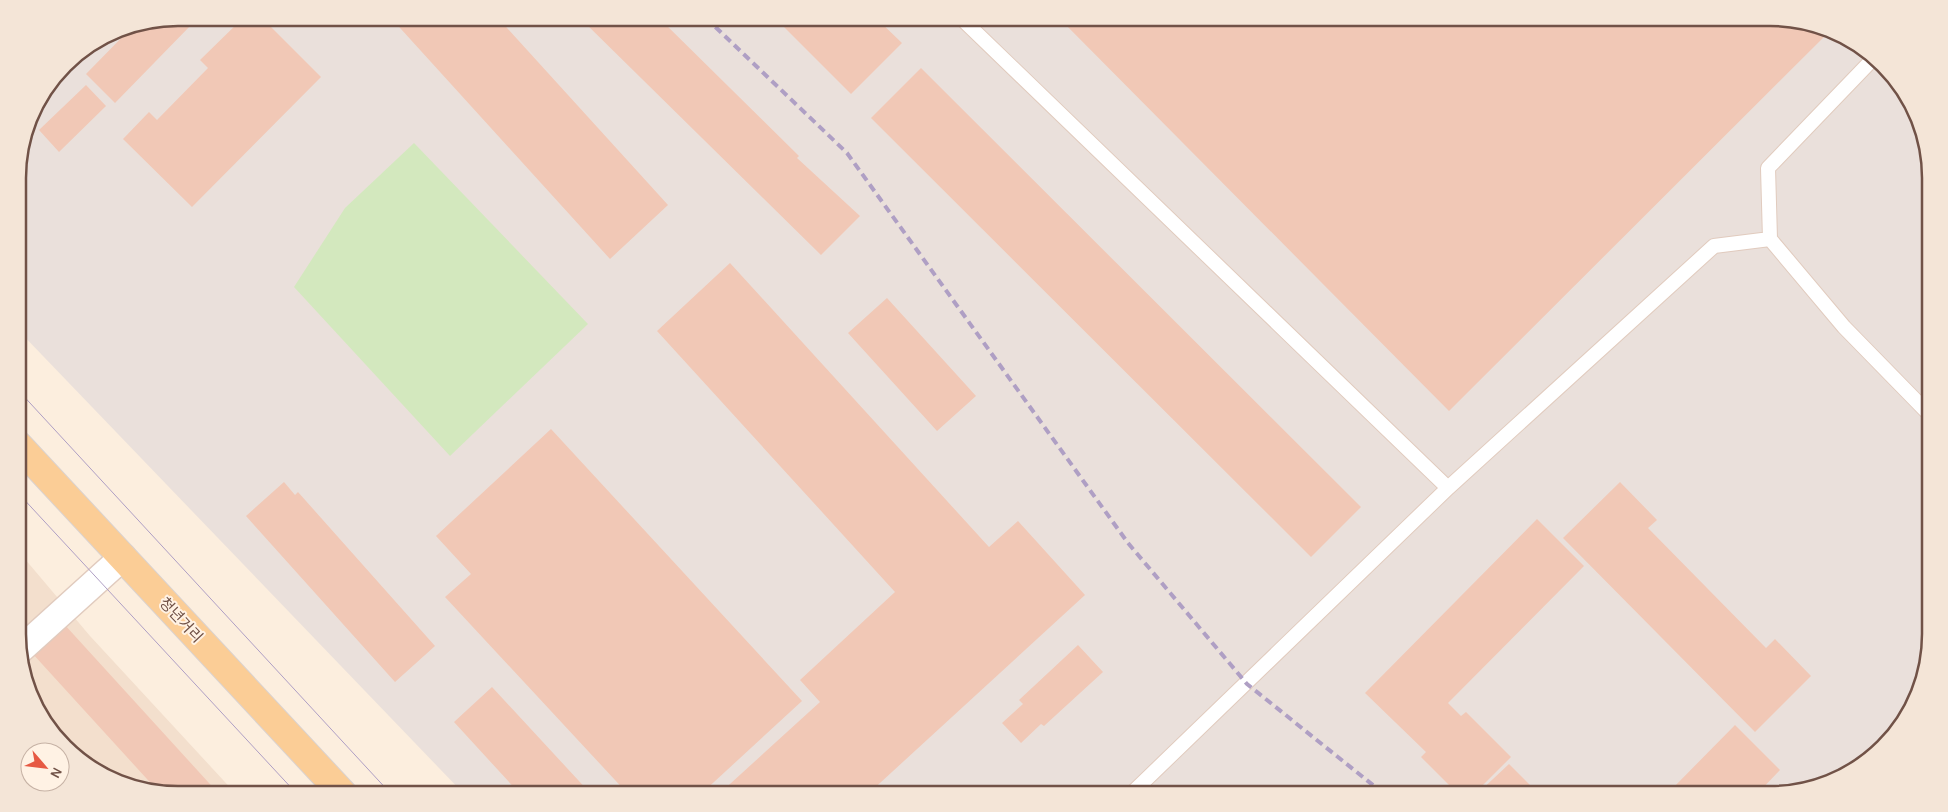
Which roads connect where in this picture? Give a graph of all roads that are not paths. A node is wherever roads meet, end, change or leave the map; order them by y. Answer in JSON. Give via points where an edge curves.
{"nodes":[{"id":1,"x":970,"y":26,"type":"edge"},
{"id":2,"x":1868,"y":64,"type":"edge"},
{"id":3,"x":1770,"y":239,"type":"junction"},
{"id":4,"x":1922,"y":407,"type":"edge"},
{"id":5,"x":26,"y":454,"type":"edge"},
{"id":6,"x":1448,"y":488,"type":"junction"},
{"id":7,"x":123,"y":557,"type":"junction"},
{"id":8,"x":27,"y":644,"type":"edge"},
{"id":9,"x":1144,"y":785,"type":"edge"},
{"id":10,"x":335,"y":786,"type":"edge"}],
"edges":[{"from":1,"to":6,"type":"lane"},
{"from":2,"to":3,"type":"lane","via":[[1768,168]]},
{"from":3,"to":4,"type":"lane","via":[[1844,327]]},
{"from":3,"to":6,"type":"lane","via":[[1714,246]]},
{"from":5,"to":7,"type":"main road","name":"청년거리"},
{"from":6,"to":9,"type":"lane"},
{"from":7,"to":8,"type":"street"},
{"from":7,"to":10,"type":"main road","name":"청년거리"}]}
